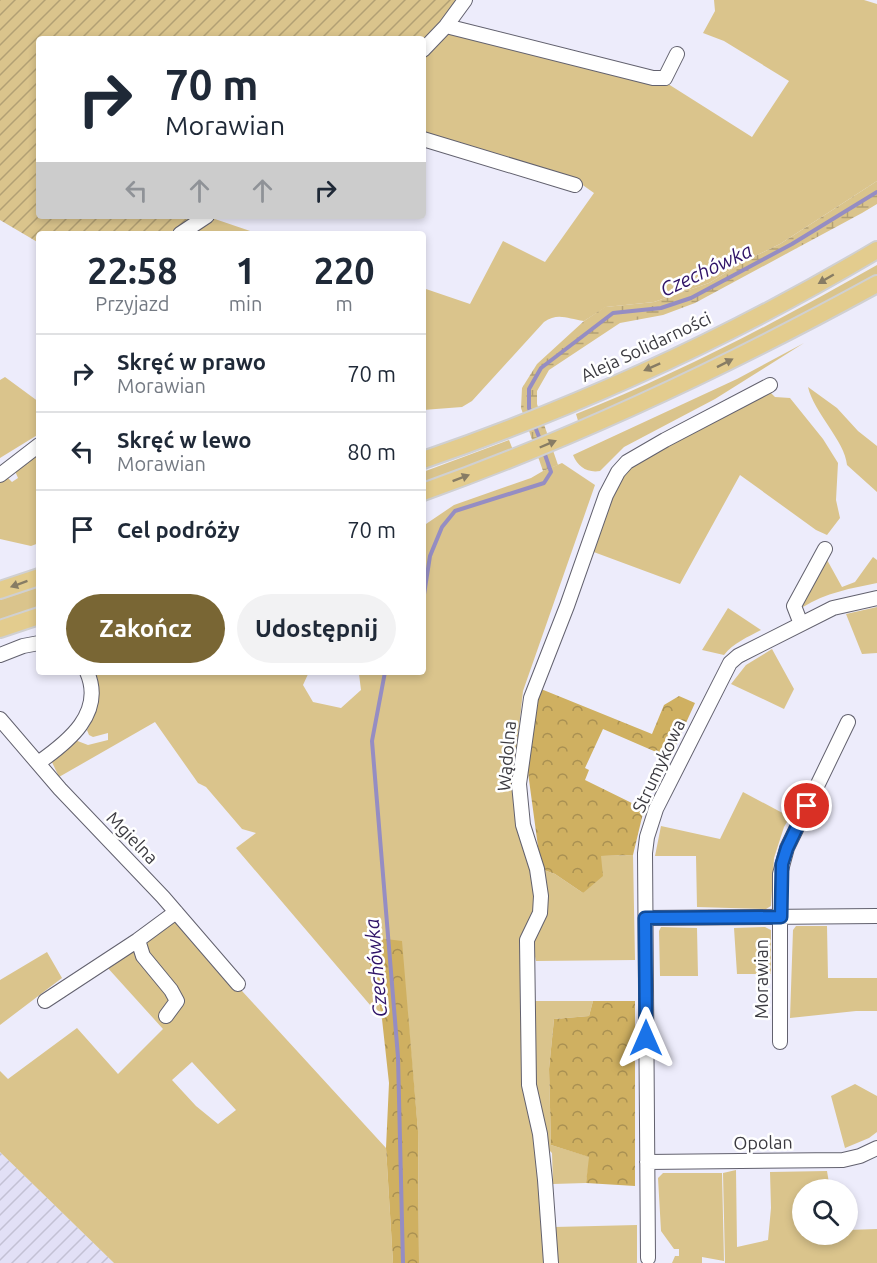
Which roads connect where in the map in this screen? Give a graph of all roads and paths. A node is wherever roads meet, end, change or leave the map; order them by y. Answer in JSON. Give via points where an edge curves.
{"nodes":[{"id":1,"x":465,"y":0,"type":"edge"},
{"id":2,"x":446,"y":26,"type":"junction"},
{"id":3,"x":426,"y":47,"type":"edge"},
{"id":4,"x":677,"y":54,"type":"dead end"},
{"id":5,"x":426,"y":140,"type":"edge"},
{"id":6,"x":575,"y":185,"type":"dead end"},
{"id":7,"x":202,"y":219,"type":"edge"},
{"id":8,"x":184,"y":231,"type":"edge"},
{"id":9,"x":877,"y":250,"type":"edge"},
{"id":10,"x":877,"y":284,"type":"edge"},
{"id":11,"x":770,"y":385,"type":"dead end"},
{"id":12,"x":36,"y":447,"type":"edge"},
{"id":13,"x":426,"y":459,"type":"edge"},
{"id":14,"x":0,"y":475,"type":"edge"},
{"id":15,"x":426,"y":491,"type":"edge"},
{"id":16,"x":825,"y":549,"type":"dead end"},
{"id":17,"x":36,"y":578,"type":"edge"},
{"id":18,"x":0,"y":590,"type":"edge"},
{"id":19,"x":877,"y":598,"type":"edge"},
{"id":20,"x":36,"y":617,"type":"edge"},
{"id":21,"x":801,"y":624,"type":"junction"},
{"id":22,"x":0,"y":629,"type":"edge"},
{"id":23,"x":36,"y":644,"type":"edge"},
{"id":24,"x":0,"y":654,"type":"edge"},
{"id":25,"x":88,"y":675,"type":"edge"},
{"id":26,"x":0,"y":718,"type":"edge"},
{"id":27,"x":848,"y":722,"type":"dead end"},
{"id":28,"x":38,"y":764,"type":"junction"},
{"id":29,"x":176,"y":912,"type":"junction"},
{"id":30,"x":877,"y":916,"type":"edge"},
{"id":31,"x":781,"y":917,"type":"junction"},
{"id":32,"x":645,"y":918,"type":"junction"},
{"id":33,"x":138,"y":940,"type":"junction"},
{"id":34,"x":238,"y":984,"type":"dead end"},
{"id":35,"x":45,"y":1001,"type":"dead end"},
{"id":36,"x":165,"y":1016,"type":"dead end"},
{"id":37,"x":780,"y":1042,"type":"dead end"},
{"id":38,"x":877,"y":1148,"type":"edge"},
{"id":39,"x":647,"y":1162,"type":"junction"},
{"id":40,"x":648,"y":1258,"type":"dead end"},
{"id":41,"x":551,"y":1263,"type":"edge"}],
"edges":[{"from":1,"to":2,"type":"street"},
{"from":2,"to":3,"type":"street"},
{"from":2,"to":4,"type":"street","via":[[653,78],[665,78]]},
{"from":5,"to":6,"type":"street"},
{"from":7,"to":8,"type":"street"},
{"from":9,"to":13,"type":"main road","name":"Aleja Solidarności","one_way":true,"via":[[665,361],[584,398]]},
{"from":15,"to":10,"type":"main road","one_way":true,"via":[[596,423],[704,373]]},
{"from":11,"to":41,"type":"street","name":"Wądolna","via":[[665,440],[627,462],[618,472],[531,698],[519,784],[523,825],[541,896],[540,913],[527,940],[529,1085],[546,1180]]},
{"from":12,"to":14,"type":"street"},
{"from":16,"to":21,"type":"street","via":[[794,606]]},
{"from":17,"to":18,"type":"main road","one_way":true},
{"from":19,"to":21,"type":"street","name":"Strumykowa","via":[[833,608]]},
{"from":20,"to":22,"type":"main road"},
{"from":21,"to":32,"type":"street","name":"Strumykowa","via":[[738,656],[721,678],[651,822],[645,854]]},
{"from":23,"to":24,"type":"street"},
{"from":25,"to":28,"type":"street","via":[[92,696],[86,719]]},
{"from":26,"to":28,"type":"street","name":"Mgielna"},
{"from":27,"to":31,"type":"street","name":"Morawian","via":[[784,856],[780,874]]},
{"from":28,"to":29,"type":"street","name":"Mgielna"},
{"from":29,"to":33,"type":"street"},
{"from":29,"to":34,"type":"street","name":"Mgielna"},
{"from":30,"to":31,"type":"street","name":"Morawian"},
{"from":31,"to":32,"type":"street","name":"Morawian"},
{"from":31,"to":37,"type":"street","name":"Morawian"},
{"from":32,"to":39,"type":"street","name":"Strumykowa"},
{"from":33,"to":35,"type":"street"},
{"from":33,"to":36,"type":"street","via":[[143,956],[177,1001]]},
{"from":38,"to":39,"type":"street","name":"Opolan","via":[[843,1160]]},
{"from":39,"to":40,"type":"street","name":"Strumykowa"}]}
